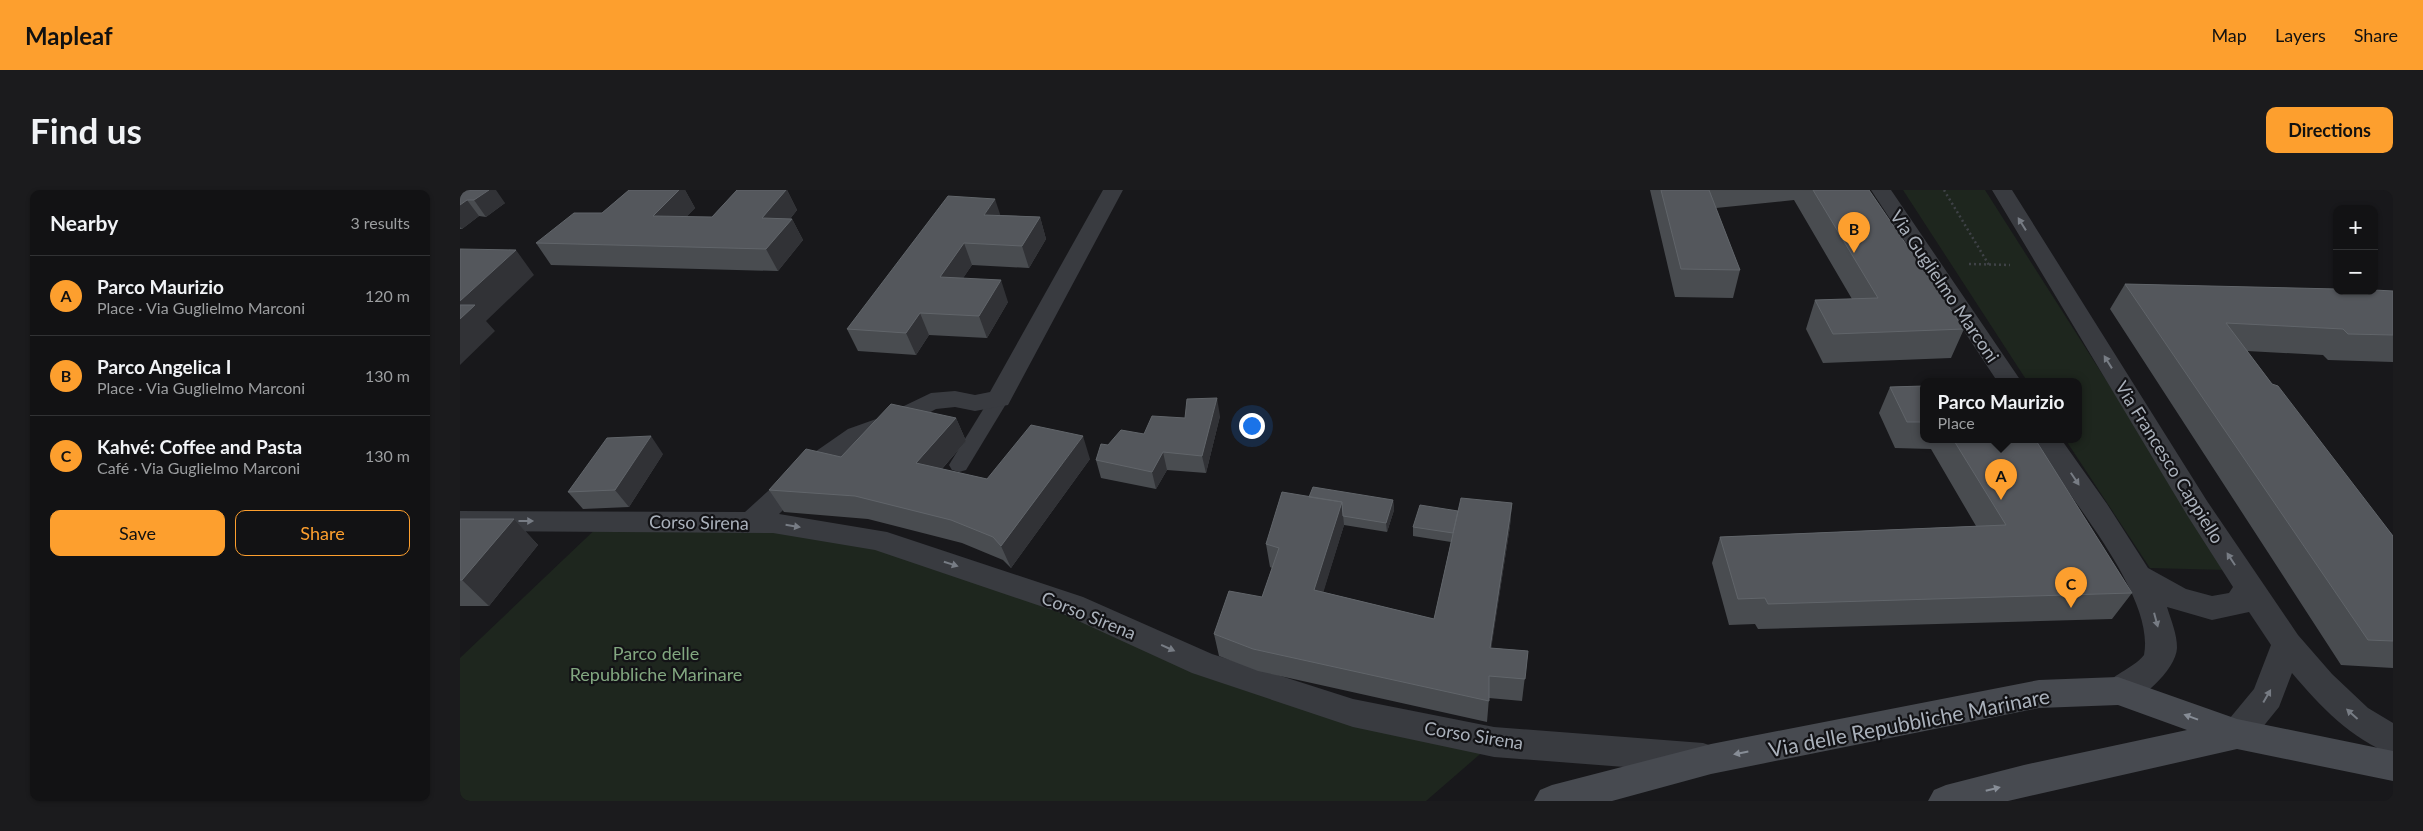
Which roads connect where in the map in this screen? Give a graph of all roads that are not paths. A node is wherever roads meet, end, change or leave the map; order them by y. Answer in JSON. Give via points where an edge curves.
{"nodes":[{"id":1,"x":1113,"y":190,"type":"edge"},
{"id":2,"x":1881,"y":190,"type":"edge"},
{"id":3,"x":2002,"y":190,"type":"edge"},
{"id":4,"x":2007,"y":378,"type":"edge"},
{"id":5,"x":999,"y":399,"type":"junction"},
{"id":6,"x":2051,"y":443,"type":"edge"},
{"id":7,"x":959,"y":465,"type":"dead end"},
{"id":8,"x":460,"y":521,"type":"edge"},
{"id":9,"x":751,"y":523,"type":"junction"},
{"id":10,"x":2137,"y":576,"type":"junction"},
{"id":11,"x":2249,"y":586,"type":"junction"},
{"id":12,"x":2287,"y":644,"type":"junction"},
{"id":13,"x":2118,"y":691,"type":"junction"},
{"id":14,"x":2236,"y":734,"type":"junction"},
{"id":15,"x":2393,"y":740,"type":"edge"},
{"id":16,"x":1711,"y":759,"type":"junction"},
{"id":17,"x":2393,"y":766,"type":"edge"},
{"id":18,"x":1552,"y":801,"type":"edge"},
{"id":19,"x":1946,"y":801,"type":"edge"}],
"edges":[{"from":1,"to":5,"type":"street"},
{"from":2,"to":4,"type":"street","name":"Via Guglielmo Marconi"},
{"from":11,"to":3,"type":"street","name":"Via Francesco Cappiello","one_way":true,"via":[[2197,508]]},
{"from":5,"to":7,"type":"lane"},
{"from":5,"to":9,"type":"street","via":[[975,403],[955,399],[931,401],[888,424],[857,435],[808,470]]},
{"from":6,"to":10,"type":"street","one_way":true},
{"from":8,"to":9,"type":"street","name":"Corso Sirena","one_way":true},
{"from":9,"to":16,"type":"street","name":"Corso Sirena","one_way":true,"via":[[773,523],[877,540],[1072,605],[1203,664],[1353,713],[1494,742]]},
{"from":10,"to":11,"type":"street","via":[[2178,599],[2212,608],[2239,603]]},
{"from":10,"to":13,"type":"street","one_way":true,"via":[[2157,619],[2161,649],[2152,671]]},
{"from":11,"to":12,"type":"street","name":"Via Francesco Cappiello"},
{"from":14,"to":12,"type":"street","one_way":true,"via":[[2267,698]]},
{"from":15,"to":12,"type":"street","name":"Via Francesco Cappiello","one_way":true,"via":[[2356,718]]},
{"from":14,"to":13,"type":"main road","name":"Via delle Repubbliche Marinare","one_way":true},
{"from":13,"to":16,"type":"main road","name":"Via delle Repubbliche Marinare","one_way":true,"via":[[2039,694]]},
{"from":14,"to":17,"type":"main road","name":"Via delle Repubbliche Marinare"},
{"from":19,"to":14,"type":"main road","one_way":true},
{"from":16,"to":18,"type":"main road","name":"Via delle Repubbliche Marinare"}]}
